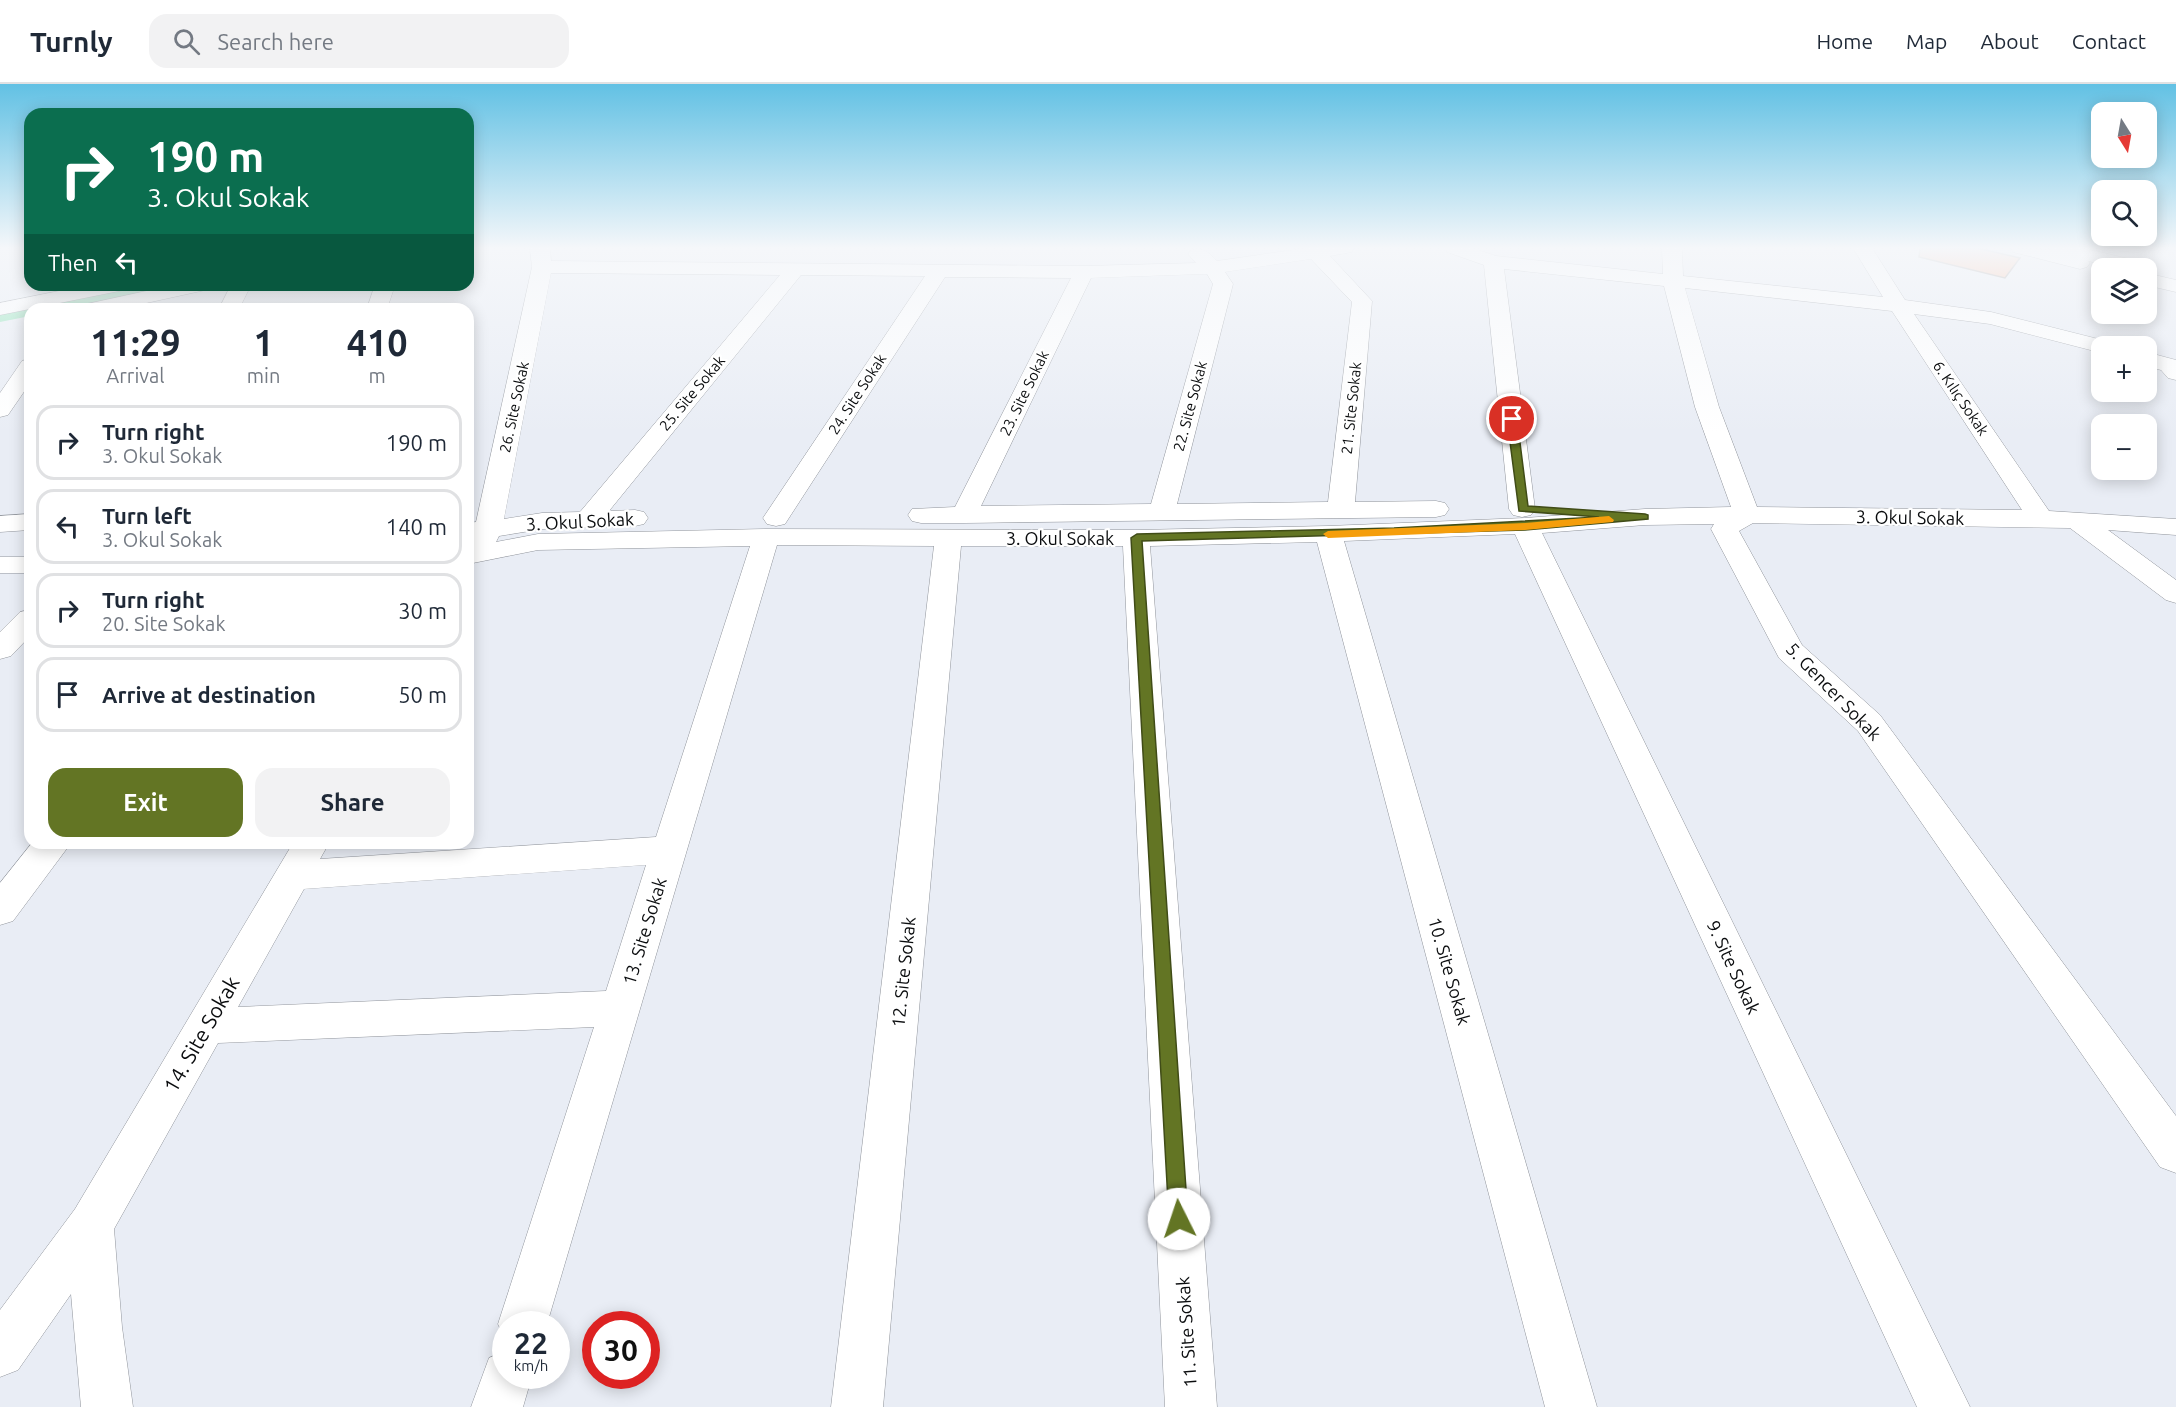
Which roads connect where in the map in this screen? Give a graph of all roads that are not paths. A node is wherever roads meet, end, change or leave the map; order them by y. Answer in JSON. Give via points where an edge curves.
{"nodes":[{"id":1,"x":529,"y":310,"type":"edge"},
{"id":2,"x":762,"y":310,"type":"edge"},
{"id":3,"x":914,"y":310,"type":"edge"},
{"id":4,"x":1065,"y":310,"type":"edge"},
{"id":5,"x":1214,"y":310,"type":"edge"},
{"id":6,"x":1361,"y":310,"type":"edge"},
{"id":7,"x":1499,"y":310,"type":"edge"},
{"id":8,"x":1681,"y":310,"type":"edge"},
{"id":9,"x":1900,"y":310,"type":"edge"},
{"id":10,"x":1931,"y":310,"type":"edge"},
{"id":11,"x":24,"y":322,"type":"edge"},
{"id":12,"x":0,"y":328,"type":"edge"},
{"id":13,"x":2091,"y":344,"type":"edge"},
{"id":14,"x":2157,"y":363,"type":"edge"},
{"id":15,"x":2173,"y":369,"type":"edge"},
{"id":16,"x":24,"y":375,"type":"edge"},
{"id":17,"x":0,"y":410,"type":"edge"},
{"id":18,"x":1747,"y":515,"type":"junction"},
{"id":19,"x":589,"y":518,"type":"junction"},
{"id":20,"x":1524,"y":518,"type":"junction"},
{"id":21,"x":2041,"y":518,"type":"junction"},
{"id":22,"x":1335,"y":521,"type":"junction"},
{"id":23,"x":2078,"y":521,"type":"junction"},
{"id":24,"x":24,"y":522,"type":"edge"},
{"id":25,"x":2109,"y":522,"type":"junction"},
{"id":26,"x":0,"y":524,"type":"edge"},
{"id":27,"x":1149,"y":524,"type":"junction"},
{"id":28,"x":956,"y":526,"type":"junction"},
{"id":29,"x":771,"y":527,"type":"junction"},
{"id":30,"x":2176,"y":528,"type":"edge"},
{"id":31,"x":24,"y":541,"type":"edge"},
{"id":32,"x":0,"y":542,"type":"edge"},
{"id":33,"x":474,"y":549,"type":"edge"},
{"id":34,"x":0,"y":565,"type":"edge"},
{"id":35,"x":24,"y":565,"type":"edge"},
{"id":36,"x":2176,"y":569,"type":"edge"},
{"id":37,"x":2176,"y":594,"type":"edge"},
{"id":38,"x":24,"y":625,"type":"edge"},
{"id":39,"x":0,"y":649,"type":"edge"},
{"id":40,"x":48,"y":849,"type":"edge"},
{"id":41,"x":669,"y":850,"type":"junction"},
{"id":42,"x":302,"y":859,"type":"edge"},
{"id":43,"x":0,"y":910,"type":"edge"},
{"id":44,"x":621,"y":1008,"type":"junction"},
{"id":45,"x":206,"y":1026,"type":"junction"},
{"id":46,"x":2176,"y":1152,"type":"edge"},
{"id":47,"x":91,"y":1225,"type":"junction"},
{"id":48,"x":527,"y":1311,"type":"edge"},
{"id":49,"x":0,"y":1352,"type":"edge"},
{"id":50,"x":503,"y":1389,"type":"edge"},
{"id":51,"x":107,"y":1407,"type":"edge"},
{"id":52,"x":497,"y":1407,"type":"edge"},
{"id":53,"x":857,"y":1407,"type":"edge"},
{"id":54,"x":1191,"y":1407,"type":"edge"},
{"id":55,"x":1571,"y":1407,"type":"edge"},
{"id":56,"x":1944,"y":1407,"type":"edge"}],
"edges":[{"from":1,"to":33,"type":"street","name":"26. Site Sokak"},
{"from":2,"to":19,"type":"street","name":"25. Site Sokak"},
{"from":3,"to":29,"type":"street","name":"24. Site Sokak"},
{"from":4,"to":28,"type":"street","name":"23. Site Sokak"},
{"from":5,"to":27,"type":"street","name":"22. Site Sokak"},
{"from":6,"to":22,"type":"street","name":"21. Site Sokak"},
{"from":7,"to":20,"type":"street","name":"9. Site Sokak"},
{"from":8,"to":18,"type":"street","via":[[1707,407]]},
{"from":9,"to":21,"type":"street","name":"6. Kılıç Sokak"},
{"from":10,"to":13,"type":"street","via":[[1991,318]]},
{"from":11,"to":12,"type":"street"},
{"from":14,"to":15,"type":"street"},
{"from":16,"to":17,"type":"street"},
{"from":18,"to":20,"type":"street","name":"3. Okul Sokak"},
{"from":18,"to":21,"type":"street","name":"3. Okul Sokak"},
{"from":18,"to":46,"type":"street","name":"5. Gencer Sokak","via":[[1724,529],[1790,651],[1869,723]]},
{"from":19,"to":29,"type":"street","name":"3. Okul Sokak"},
{"from":19,"to":33,"type":"street","name":"3. Okul Sokak","via":[[542,521]]},
{"from":20,"to":22,"type":"street","name":"3. Okul Sokak"},
{"from":20,"to":56,"type":"street","name":"9. Site Sokak"},
{"from":21,"to":23,"type":"street","name":"3. Okul Sokak"},
{"from":22,"to":27,"type":"street","name":"3. Okul Sokak"},
{"from":22,"to":27,"type":"street","name":"3. Okul Sokak"},
{"from":22,"to":55,"type":"street","name":"10. Site Sokak"},
{"from":23,"to":25,"type":"street","name":"3. Okul Sokak"},
{"from":23,"to":37,"type":"street"},
{"from":24,"to":26,"type":"street"},
{"from":25,"to":30,"type":"street","name":"3. Okul Sokak"},
{"from":25,"to":36,"type":"street"},
{"from":27,"to":28,"type":"street","name":"3. Okul Sokak"},
{"from":27,"to":28,"type":"street","name":"3. Okul Sokak"},
{"from":27,"to":54,"type":"street","name":"11. Site Sokak"},
{"from":28,"to":29,"type":"street","name":"3. Okul Sokak"},
{"from":28,"to":53,"type":"street","name":"12. Site Sokak"},
{"from":29,"to":33,"type":"street","name":"3. Okul Sokak"},
{"from":29,"to":41,"type":"street","name":"13. Site Sokak"},
{"from":31,"to":32,"type":"street"},
{"from":34,"to":35,"type":"street"},
{"from":38,"to":39,"type":"street"},
{"from":40,"to":43,"type":"street"},
{"from":41,"to":42,"type":"street"},
{"from":41,"to":44,"type":"street","name":"13. Site Sokak"},
{"from":42,"to":45,"type":"street","name":"14. Site Sokak"},
{"from":44,"to":45,"type":"street"},
{"from":44,"to":48,"type":"street","name":"13. Site Sokak"},
{"from":45,"to":47,"type":"street","name":"14. Site Sokak"},
{"from":47,"to":49,"type":"street","name":"14. Site Sokak"},
{"from":47,"to":51,"type":"street"},
{"from":50,"to":52,"type":"street"}]}
